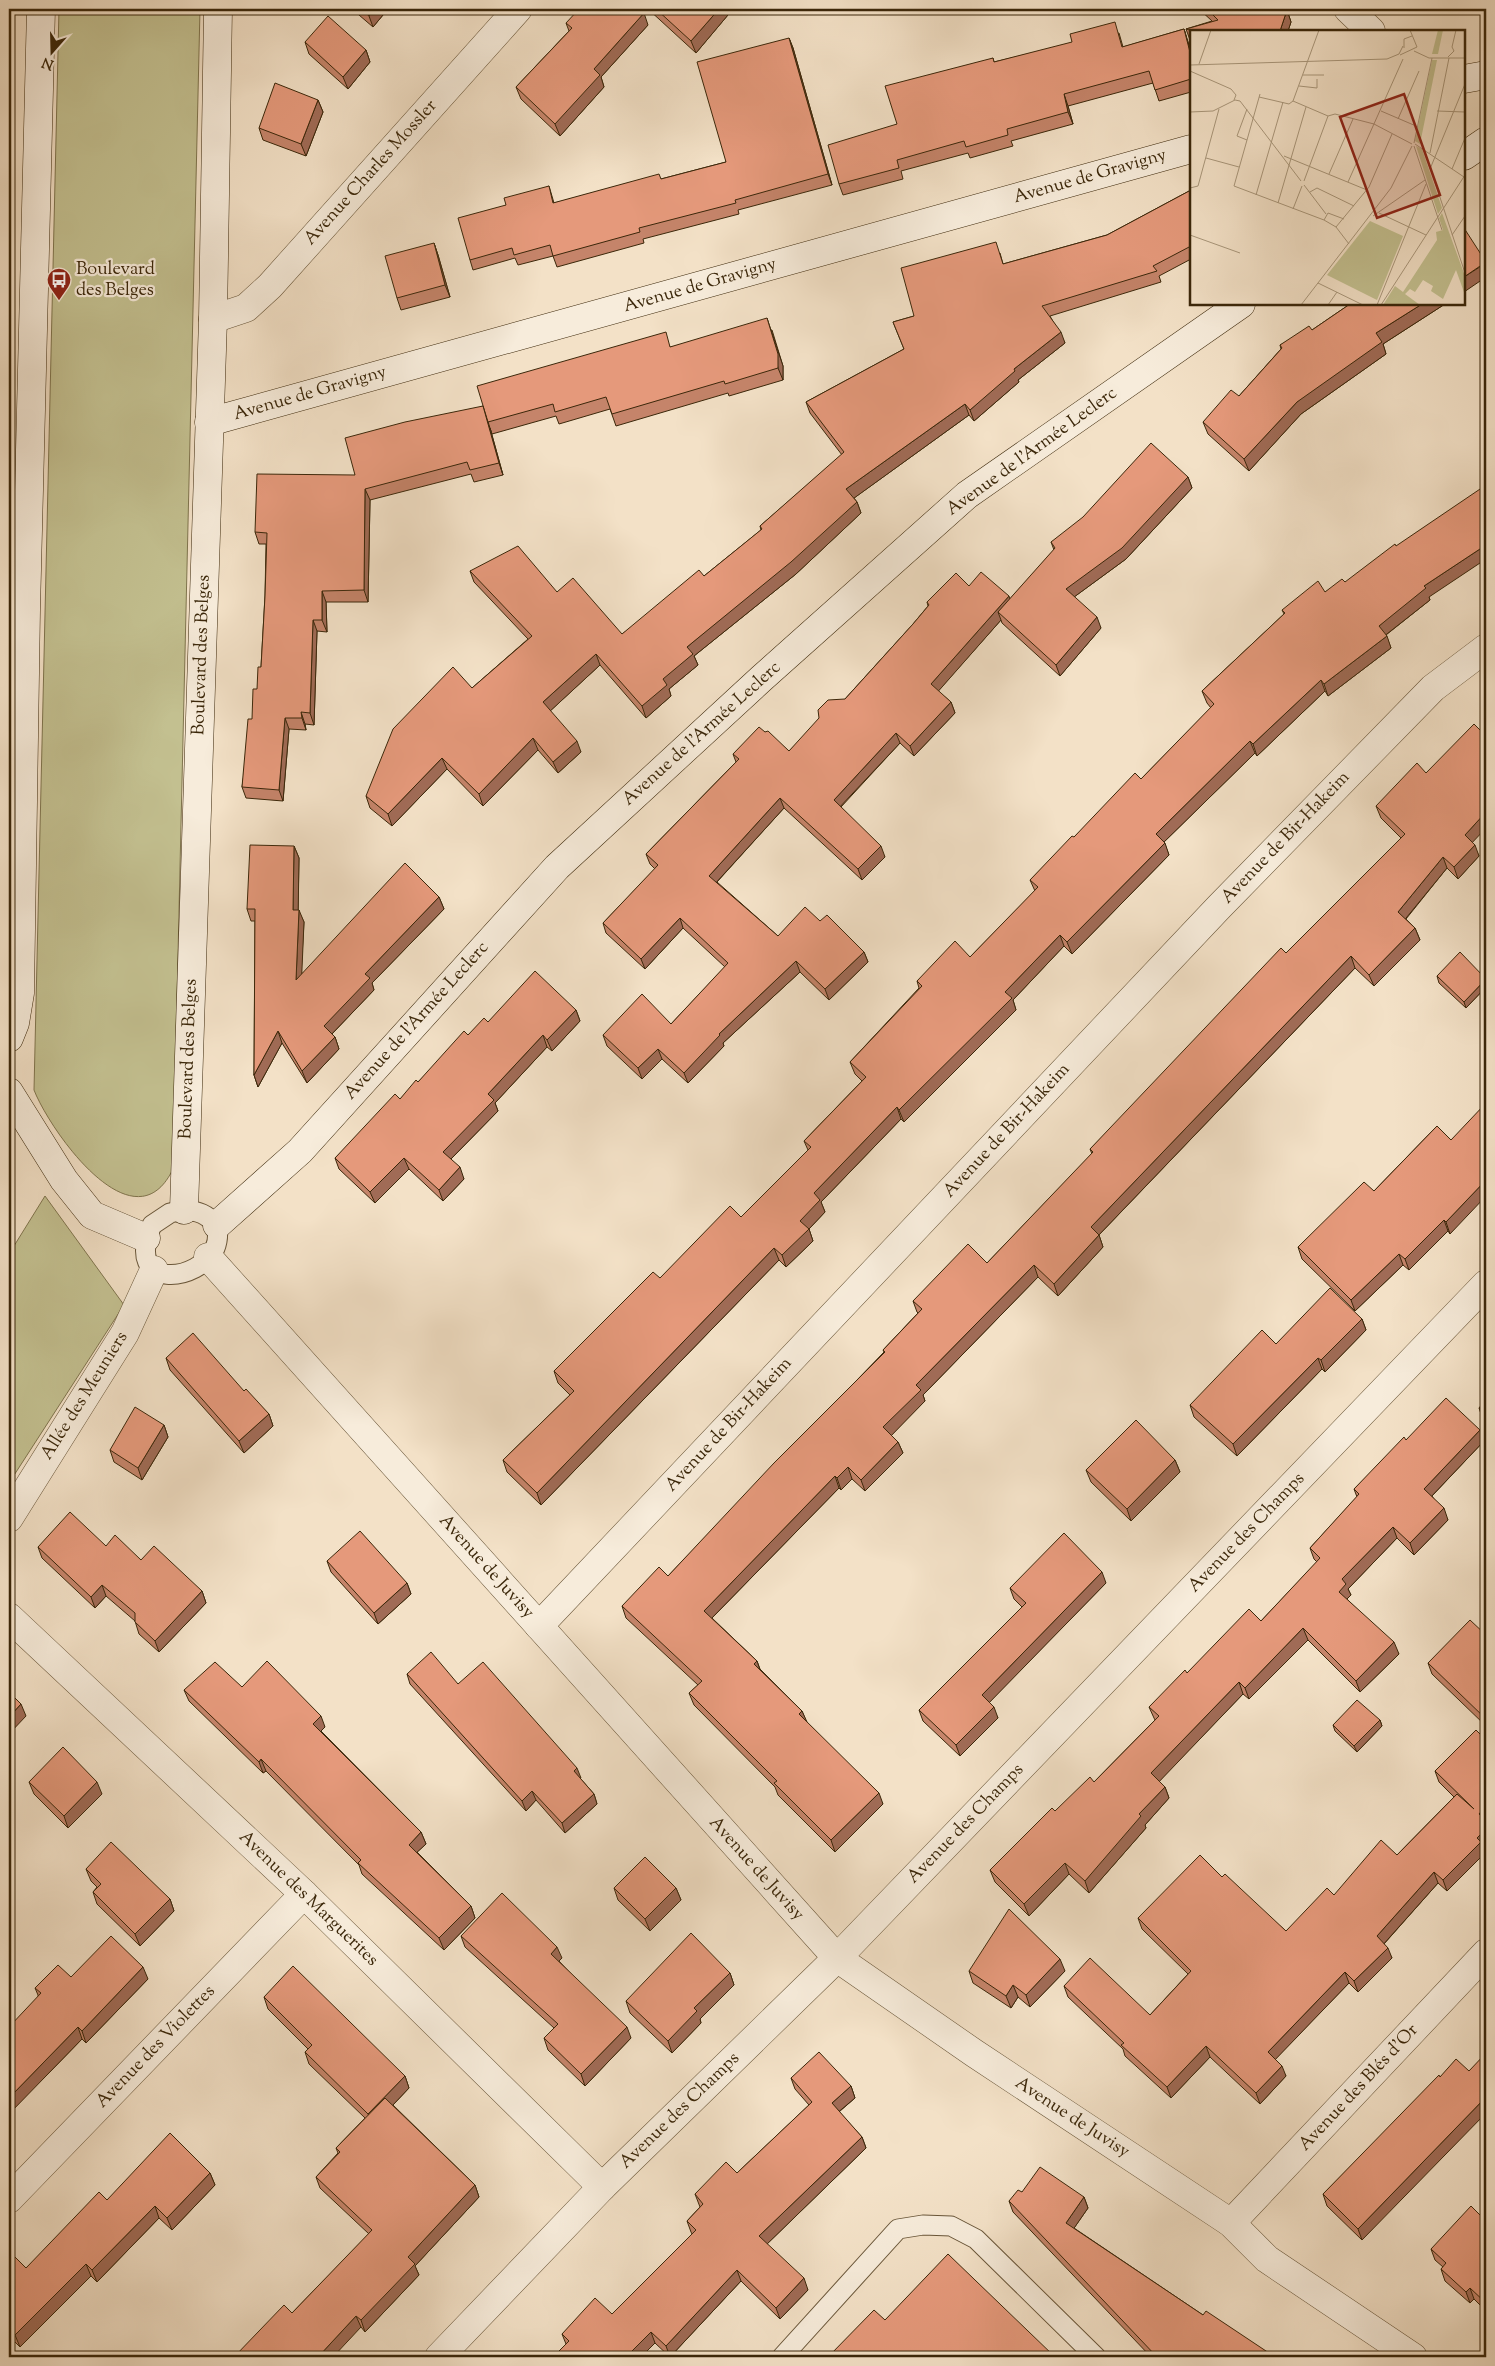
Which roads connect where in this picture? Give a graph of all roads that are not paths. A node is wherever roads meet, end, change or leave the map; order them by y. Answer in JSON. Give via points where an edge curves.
{"nodes":[{"id":1,"x":41,"y":9,"type":"edge"},
{"id":2,"x":218,"y":9,"type":"edge"},
{"id":3,"x":518,"y":9,"type":"edge"},
{"id":4,"x":1348,"y":9,"type":"edge"},
{"id":5,"x":1370,"y":30,"type":"edge"},
{"id":6,"x":1486,"y":75,"type":"edge"},
{"id":7,"x":1465,"y":79,"type":"edge"},
{"id":8,"x":1486,"y":141,"type":"edge"},
{"id":9,"x":1190,"y":149,"type":"edge"},
{"id":10,"x":1465,"y":155,"type":"edge"},
{"id":11,"x":1240,"y":305,"type":"edge"},
{"id":12,"x":212,"y":319,"type":"junction"},
{"id":13,"x":209,"y":422,"type":"junction"},
{"id":14,"x":17,"y":609,"type":"edge"},
{"id":15,"x":1486,"y":648,"type":"edge"},
{"id":16,"x":9,"y":1038,"type":"edge"},
{"id":17,"x":9,"y":1092,"type":"edge"},
{"id":18,"x":184,"y":1210,"type":"junction"},
{"id":19,"x":217,"y":1225,"type":"junction"},
{"id":20,"x":146,"y":1238,"type":"junction"},
{"id":21,"x":208,"y":1256,"type":"junction"},
{"id":22,"x":154,"y":1270,"type":"junction"},
{"id":23,"x":1486,"y":1284,"type":"edge"},
{"id":24,"x":9,"y":1518,"type":"edge"},
{"id":25,"x":9,"y":1617,"type":"edge"},
{"id":26,"x":539,"y":1626,"type":"junction"},
{"id":27,"x":304,"y":1894,"type":"junction"},
{"id":28,"x":1486,"y":1953,"type":"edge"},
{"id":29,"x":837,"y":1958,"type":"junction"},
{"id":30,"x":602,"y":2186,"type":"junction"},
{"id":31,"x":9,"y":2200,"type":"edge"},
{"id":32,"x":1231,"y":2223,"type":"junction"},
{"id":33,"x":439,"y":2357,"type":"edge"},
{"id":34,"x":782,"y":2357,"type":"edge"},
{"id":35,"x":1096,"y":2357,"type":"edge"},
{"id":36,"x":1413,"y":2357,"type":"edge"}],
"edges":[{"from":1,"to":14,"type":"street"},
{"from":2,"to":12,"type":"street","name":"Boulevard des Belges"},
{"from":3,"to":12,"type":"street","name":"Avenue Charles Mossler","via":[[270,286],[246,308]]},
{"from":4,"to":5,"type":"street"},
{"from":6,"to":7,"type":"street"},
{"from":8,"to":10,"type":"street"},
{"from":9,"to":13,"type":"street","name":"Avenue de Gravigny"},
{"from":11,"to":19,"type":"street","name":"Avenue de l'Armée Leclerc","via":[[968,495],[755,684],[557,867],[300,1151]]},
{"from":12,"to":13,"type":"street","name":"Boulevard des Belges"},
{"from":13,"to":18,"type":"street","name":"Boulevard des Belges"},
{"from":14,"to":16,"type":"street","via":[[20,993]]},
{"from":15,"to":26,"type":"street","name":"Avenue de Bir-Hakeim","via":[[1434,688],[1219,907]]},
{"from":17,"to":20,"type":"street","via":[[64,1180],[92,1215]]},
{"from":18,"to":19,"type":"lane","via":[[198,1210]]},
{"from":18,"to":20,"type":"lane","via":[[170,1213],[152,1225]]},
{"from":19,"to":21,"type":"lane","via":[[215,1248]]},
{"from":20,"to":22,"type":"lane","via":[[145,1259]]},
{"from":21,"to":22,"type":"lane","via":[[195,1268],[182,1273],[165,1274]]},
{"from":21,"to":26,"type":"street","name":"Avenue de Juvisy"},
{"from":22,"to":24,"type":"street","name":"Allée des Meuniers","via":[[124,1333]]},
{"from":23,"to":29,"type":"street","name":"Avenue des Champs"},
{"from":25,"to":27,"type":"street","name":"Avenue des Marguerites"},
{"from":26,"to":29,"type":"street","name":"Avenue de Juvisy"},
{"from":27,"to":30,"type":"street","name":"Avenue des Marguerites"},
{"from":27,"to":31,"type":"street","name":"Avenue des Violettes"},
{"from":28,"to":32,"type":"street","name":"Avenue des Blés d'Or"},
{"from":29,"to":30,"type":"street","name":"Avenue des Champs"},
{"from":29,"to":32,"type":"street","name":"Avenue de Juvisy"},
{"from":30,"to":33,"type":"street","name":"Avenue des Champs"},
{"from":32,"to":36,"type":"street","name":"Avenue de Juvisy","via":[[1267,2259]]},
{"from":34,"to":35,"type":"lane","via":[[898,2229],[924,2225],[951,2226],[976,2238]]}]}
